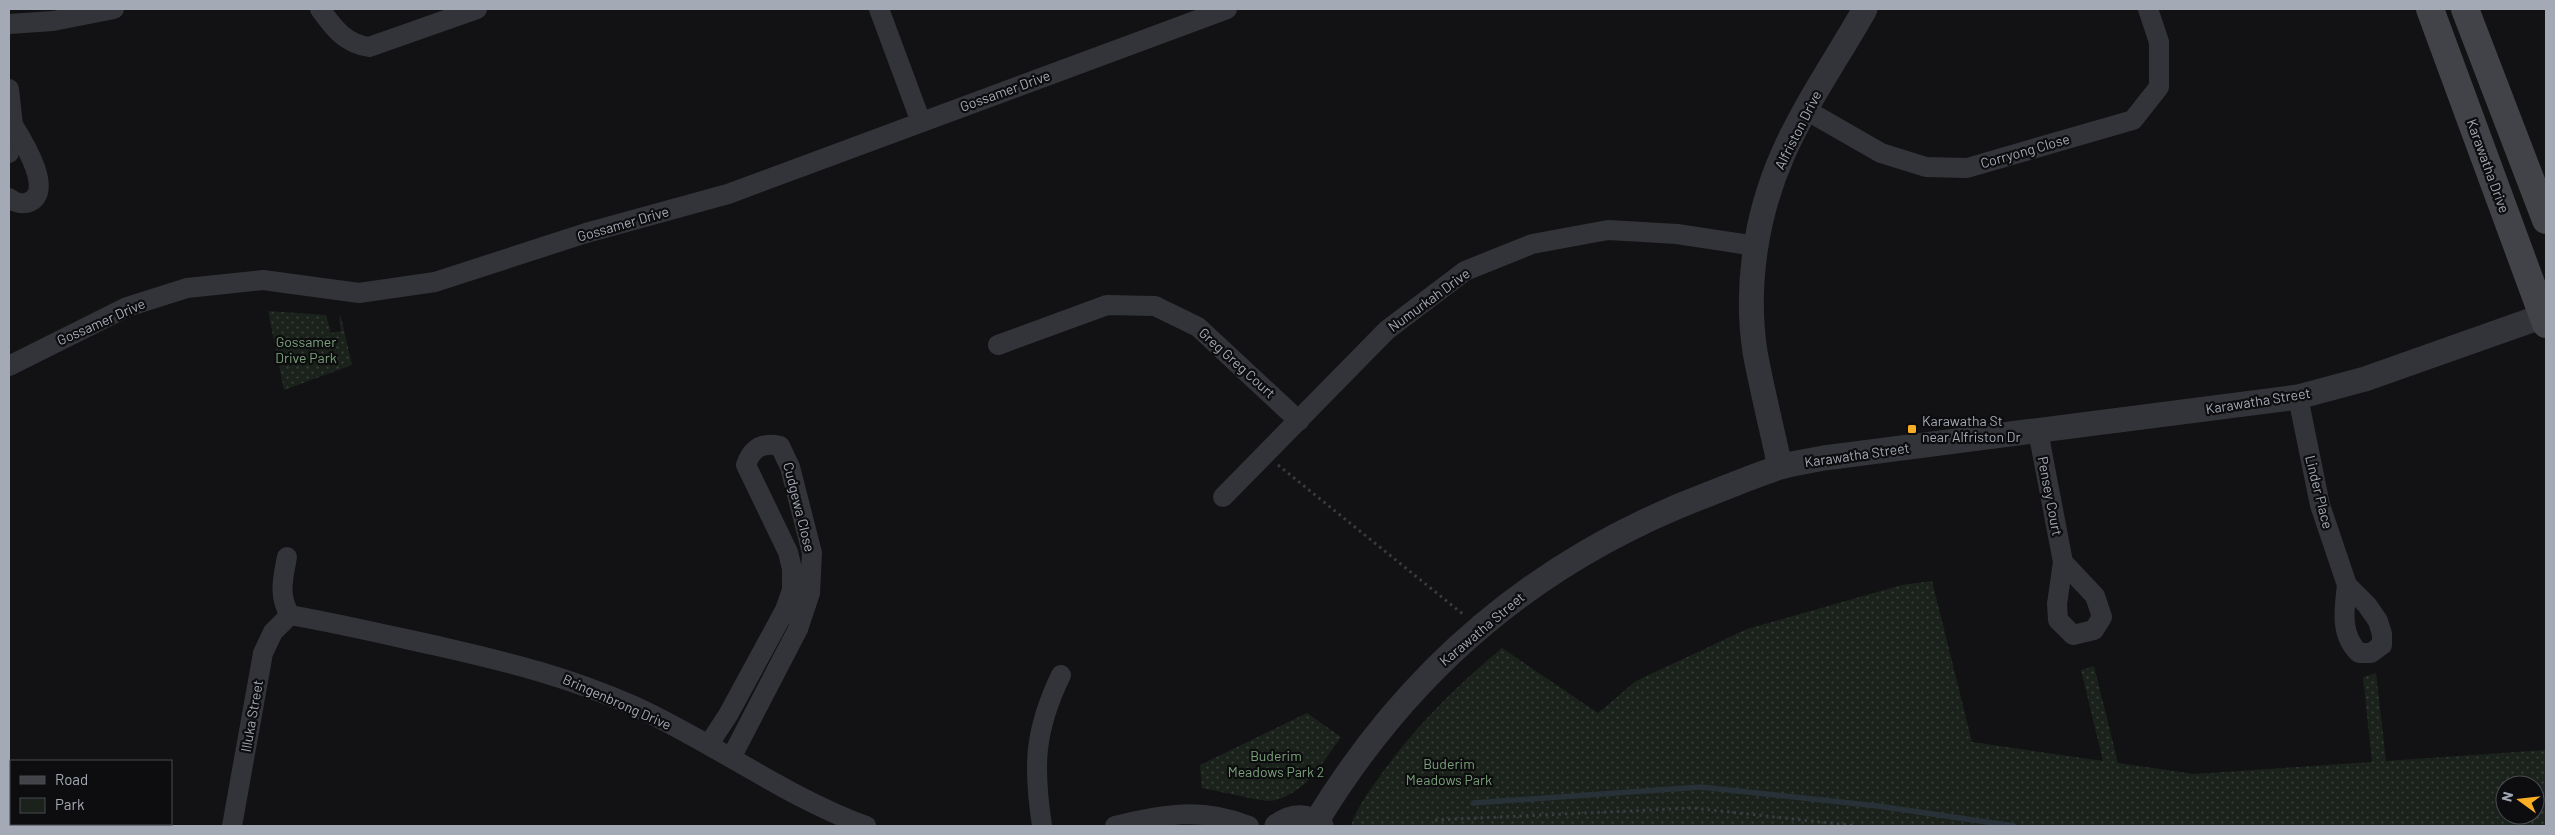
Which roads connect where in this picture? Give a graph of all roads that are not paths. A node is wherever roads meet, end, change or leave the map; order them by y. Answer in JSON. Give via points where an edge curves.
{"nodes":[{"id":1,"x":114,"y":9,"type":"edge"},
{"id":2,"x":320,"y":9,"type":"edge"},
{"id":3,"x":477,"y":9,"type":"edge"},
{"id":4,"x":879,"y":9,"type":"edge"},
{"id":5,"x":1227,"y":9,"type":"edge"},
{"id":6,"x":1865,"y":9,"type":"edge"},
{"id":7,"x":2148,"y":9,"type":"edge"},
{"id":8,"x":2430,"y":9,"type":"edge"},
{"id":9,"x":2466,"y":9,"type":"edge"},
{"id":10,"x":9,"y":24,"type":"edge"},
{"id":11,"x":9,"y":89,"type":"edge"},
{"id":12,"x":1806,"y":110,"type":"junction"},
{"id":13,"x":921,"y":122,"type":"junction"},
{"id":14,"x":13,"y":126,"type":"junction"},
{"id":15,"x":9,"y":153,"type":"edge"},
{"id":16,"x":9,"y":198,"type":"edge"},
{"id":17,"x":2546,"y":220,"type":"edge"},
{"id":18,"x":1756,"y":246,"type":"junction"},
{"id":19,"x":2545,"y":318,"type":"edge"},
{"id":20,"x":998,"y":345,"type":"dead end"},
{"id":21,"x":9,"y":366,"type":"edge"},
{"id":22,"x":2298,"y":396,"type":"junction"},
{"id":23,"x":1299,"y":421,"type":"junction"},
{"id":24,"x":2038,"y":431,"type":"junction"},
{"id":25,"x":1780,"y":467,"type":"junction"},
{"id":26,"x":1223,"y":496,"type":"dead end"},
{"id":27,"x":287,"y":557,"type":"dead end"},
{"id":28,"x":2063,"y":562,"type":"dead end"},
{"id":29,"x":2347,"y":585,"type":"dead end"},
{"id":30,"x":290,"y":615,"type":"junction"},
{"id":31,"x":1061,"y":675,"type":"dead end"},
{"id":32,"x":709,"y":744,"type":"junction"},
{"id":33,"x":731,"y":758,"type":"junction"},
{"id":34,"x":1319,"y":824,"type":"edge"},
{"id":35,"x":232,"y":826,"type":"edge"},
{"id":36,"x":866,"y":826,"type":"edge"},
{"id":37,"x":1042,"y":826,"type":"edge"},
{"id":38,"x":1115,"y":826,"type":"edge"},
{"id":39,"x":1249,"y":826,"type":"edge"},
{"id":40,"x":1277,"y":826,"type":"edge"}],
"edges":[{"from":1,"to":10,"type":"street","via":[[53,21]]},
{"from":2,"to":3,"type":"street","via":[[340,36],[357,46],[369,48]]},
{"from":4,"to":13,"type":"street"},
{"from":5,"to":13,"type":"street","name":"Gossamer Drive"},
{"from":6,"to":12,"type":"street","name":"Alfriston Drive"},
{"from":7,"to":12,"type":"street","name":"Corryong Close","via":[[2159,42],[2159,87],[2133,120],[1966,168],[1926,167],[1881,153]]},
{"from":8,"to":19,"type":"main road","name":"Karawatha Drive"},
{"from":9,"to":17,"type":"main road"},
{"from":11,"to":14,"type":"street"},
{"from":12,"to":18,"type":"street","name":"Alfriston Drive","via":[[1773,180]]},
{"from":13,"to":21,"type":"street","name":"Gossamer Drive","via":[[728,194],[586,233],[435,282],[359,293],[263,280],[187,288],[127,307]]},
{"from":14,"to":15,"type":"street"},
{"from":14,"to":16,"type":"street","via":[[22,139],[40,185],[38,195],[31,202],[22,204]]},
{"from":18,"to":23,"type":"street","name":"Numurkah Drive","via":[[1677,234],[1608,230],[1532,244],[1466,271],[1387,330]]},
{"from":18,"to":25,"type":"street","name":"Alfriston Drive","via":[[1752,285],[1755,351]]},
{"from":19,"to":22,"type":"street","name":"Karawatha Street","via":[[2365,380]]},
{"from":20,"to":23,"type":"street","name":"Greg Greg Court","via":[[1107,305],[1155,306],[1198,327]]},
{"from":22,"to":24,"type":"street","name":"Karawatha Street"},
{"from":22,"to":29,"type":"street","name":"Linder Place","via":[[2320,505]]},
{"from":23,"to":26,"type":"street","name":"Numurkah Drive"},
{"from":24,"to":25,"type":"street","name":"Karawatha Street","via":[[1824,458]]},
{"from":24,"to":28,"type":"street","name":"Pensey Court"},
{"from":25,"to":34,"type":"street","name":"Karawatha Street","via":[[1666,510],[1587,550],[1510,603],[1447,654],[1390,716],[1345,774]]},
{"from":27,"to":30,"type":"street","via":[[282,586],[283,603]]},
{"from":30,"to":32,"type":"street","name":"Bringenbrong Drive","via":[[534,668],[594,689]]},
{"from":30,"to":35,"type":"street","name":"Illuka Street","via":[[273,632],[264,653]]},
{"from":31,"to":37,"type":"street","via":[[1043,718],[1037,748],[1036,775]]},
{"from":32,"to":33,"type":"street","name":"Bringenbrong Drive"},
{"from":32,"to":33,"type":"street","name":"Cudgewa Close","via":[[785,610],[792,590],[788,552],[746,465],[750,454],[769,443],[780,446],[790,468],[812,553],[810,593],[798,629]]},
{"from":33,"to":36,"type":"street","name":"Bringenbrong Drive","via":[[833,814]]},
{"from":34,"to":40,"type":"street","via":[[1296,817]]},
{"from":38,"to":39,"type":"street","via":[[1156,816],[1194,814]]}]}
